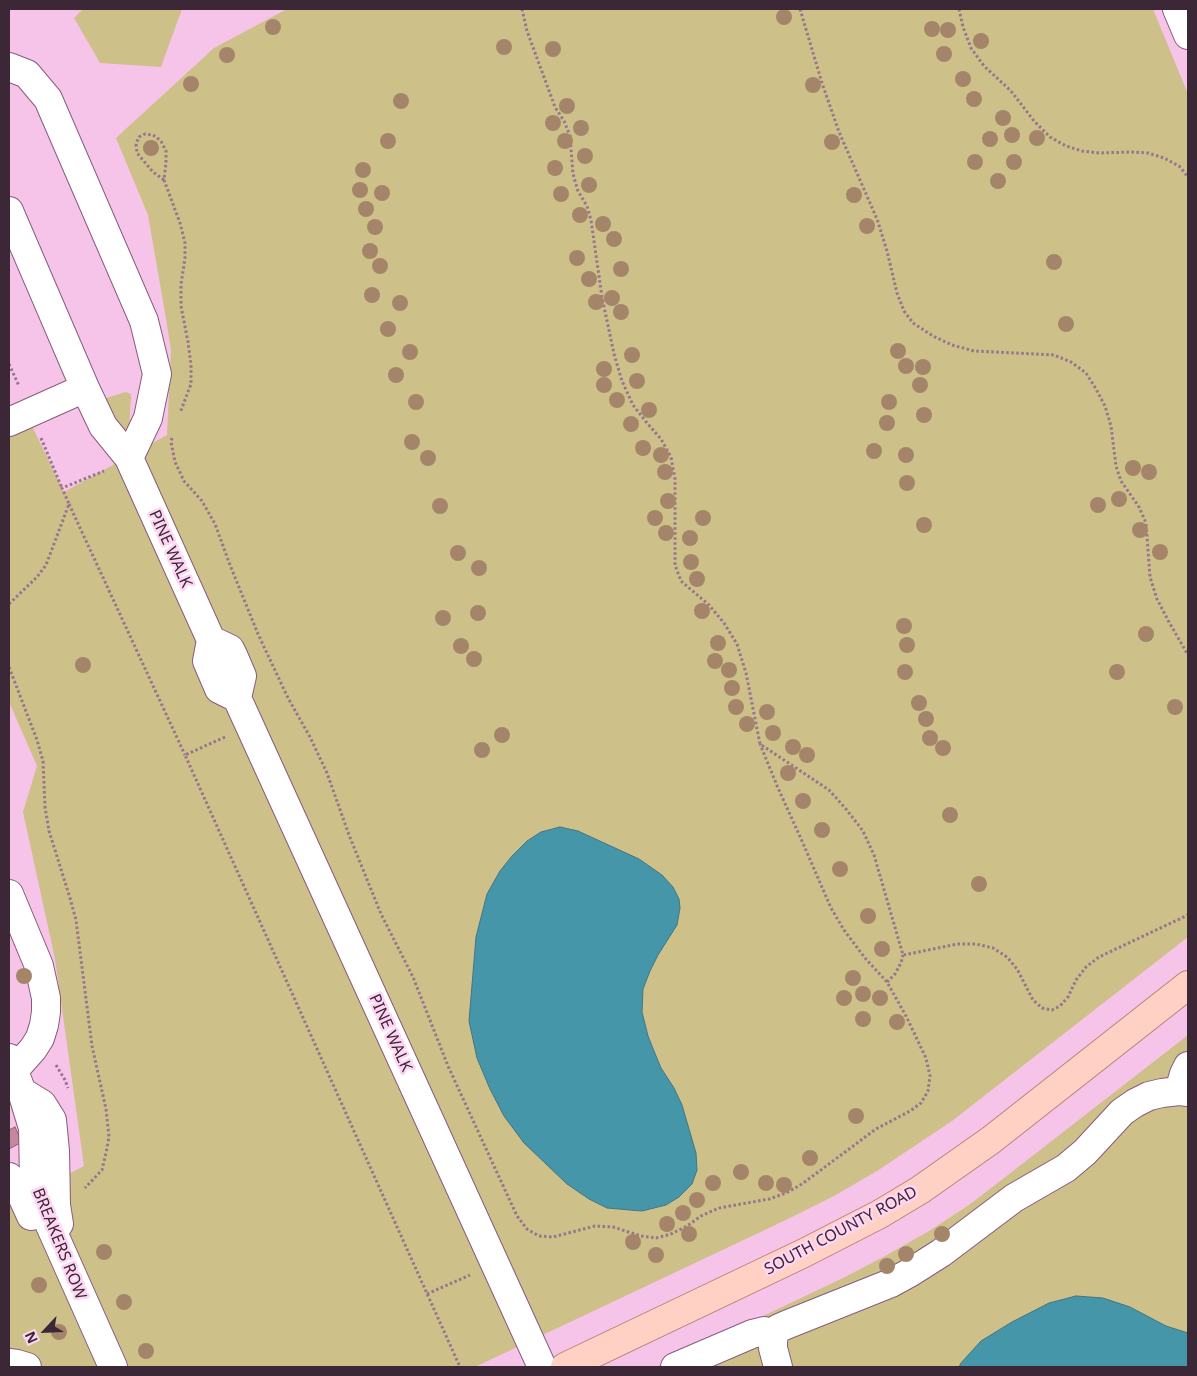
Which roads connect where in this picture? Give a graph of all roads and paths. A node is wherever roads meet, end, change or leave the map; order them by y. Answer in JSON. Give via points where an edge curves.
{"nodes":[{"id":1,"x":522,"y":9,"type":"edge"},
{"id":2,"x":800,"y":9,"type":"edge"},
{"id":3,"x":959,"y":9,"type":"edge"},
{"id":4,"x":1177,"y":9,"type":"edge"},
{"id":5,"x":1188,"y":35,"type":"edge"},
{"id":6,"x":9,"y":67,"type":"edge"},
{"id":7,"x":1188,"y":177,"type":"edge"},
{"id":8,"x":164,"y":180,"type":"junction"},
{"id":9,"x":9,"y":211,"type":"edge"},
{"id":10,"x":74,"y":393,"type":"junction"},
{"id":11,"x":20,"y":417,"type":"edge"},
{"id":12,"x":179,"y":417,"type":"dead end"},
{"id":13,"x":173,"y":434,"type":"dead end"},
{"id":14,"x":172,"y":442,"type":"junction"},
{"id":15,"x":130,"y":459,"type":"junction"},
{"id":16,"x":62,"y":488,"type":"junction"},
{"id":17,"x":69,"y":504,"type":"junction"},
{"id":18,"x":9,"y":604,"type":"edge"},
{"id":19,"x":1188,"y":655,"type":"edge"},
{"id":20,"x":250,"y":726,"type":"junction"},
{"id":21,"x":760,"y":744,"type":"junction"},
{"id":22,"x":185,"y":755,"type":"junction"},
{"id":23,"x":9,"y":894,"type":"edge"},
{"id":24,"x":1188,"y":915,"type":"edge"},
{"id":25,"x":903,"y":955,"type":"junction"},
{"id":26,"x":887,"y":982,"type":"junction"},
{"id":27,"x":1188,"y":985,"type":"edge"},
{"id":28,"x":1188,"y":1066,"type":"edge"},
{"id":29,"x":14,"y":1074,"type":"edge"},
{"id":30,"x":1183,"y":1091,"type":"edge"},
{"id":31,"x":9,"y":1177,"type":"edge"},
{"id":32,"x":495,"y":1264,"type":"junction"},
{"id":33,"x":427,"y":1294,"type":"junction"},
{"id":34,"x":774,"y":1335,"type":"junction"},
{"id":35,"x":9,"y":1363,"type":"edge"},
{"id":36,"x":27,"y":1367,"type":"edge"},
{"id":37,"x":103,"y":1367,"type":"edge"},
{"id":38,"x":113,"y":1367,"type":"edge"},
{"id":39,"x":460,"y":1367,"type":"edge"},
{"id":40,"x":542,"y":1367,"type":"edge"},
{"id":41,"x":565,"y":1367,"type":"edge"},
{"id":42,"x":675,"y":1367,"type":"edge"},
{"id":43,"x":778,"y":1367,"type":"edge"}],
"edges":[{"from":1,"to":21,"type":"path","via":[[555,106],[570,136],[573,174],[591,220],[602,297],[622,380],[634,405],[671,457],[676,479],[675,565],[682,581],[710,605],[737,644]]},
{"from":2,"to":19,"type":"path","via":[[839,132],[880,227],[904,311],[913,324],[952,345],[974,351],[1054,355],[1086,372],[1109,419],[1121,481],[1146,523],[1150,578],[1157,599]]},
{"from":3,"to":7,"type":"path","via":[[971,48],[1050,137],[1066,146],[1100,154],[1148,153],[1179,166]]},
{"from":4,"to":5,"type":"street"},
{"from":6,"to":15,"type":"street","via":[[27,74],[48,99],[144,321],[157,374],[148,418]]},
{"from":8,"to":8,"type":"path","via":[[166,151],[161,141],[153,135],[139,137],[137,153]]},
{"from":8,"to":12,"type":"path","via":[[180,223],[185,258],[181,306],[191,384]]},
{"from":9,"to":10,"type":"street","name":"PINE WALK"},
{"from":10,"to":11,"type":"street"},
{"from":10,"to":15,"type":"street","name":"PINE WALK"},
{"from":11,"to":16,"type":"path"},
{"from":13,"to":14,"type":"path"},
{"from":14,"to":15,"type":"path"},
{"from":14,"to":26,"type":"path","via":[[175,462],[184,481],[216,524],[258,634],[327,773],[381,914],[413,977],[448,1066],[517,1216],[527,1229],[539,1236],[553,1237],[595,1226],[656,1238],[671,1234],[719,1208],[786,1194],[876,1129],[910,1112],[928,1091],[930,1076],[926,1058]]},
{"from":15,"to":16,"type":"path"},
{"from":15,"to":20,"type":"street","name":"PINE WALK","via":[[211,640],[207,661],[219,689],[237,698]]},
{"from":16,"to":17,"type":"path"},
{"from":17,"to":18,"type":"path","via":[[46,565]]},
{"from":17,"to":22,"type":"path"},
{"from":20,"to":22,"type":"path"},
{"from":20,"to":32,"type":"street","name":"PINE WALK"},
{"from":21,"to":25,"type":"path","via":[[829,790],[863,831],[874,855]]},
{"from":21,"to":26,"type":"path","via":[[831,908],[865,958]]},
{"from":22,"to":33,"type":"path"},
{"from":23,"to":29,"type":"street","via":[[39,966],[46,1005],[40,1038]]},
{"from":24,"to":25,"type":"path","via":[[1086,966],[1068,997],[1052,1010],[1042,1008],[1033,1000],[1018,969],[993,948],[958,944]]},
{"from":25,"to":26,"type":"path","via":[[895,974]]},
{"from":27,"to":41,"type":"main road","name":"SOUTH COUNTY ROAD","via":[[991,1140],[920,1190],[804,1253]]},
{"from":28,"to":30,"type":"street"},
{"from":29,"to":38,"type":"street","name":"BREAKERS ROW","via":[[33,1128],[34,1180],[44,1212]]},
{"from":30,"to":34,"type":"street","via":[[1149,1096],[1135,1103],[1066,1168],[1014,1198],[911,1272],[786,1325]]},
{"from":31,"to":37,"type":"street","name":"BREAKERS ROW","via":[[17,1185],[98,1363]]},
{"from":32,"to":33,"type":"path"},
{"from":32,"to":40,"type":"street","name":"PINE WALK"},
{"from":33,"to":39,"type":"path"},
{"from":34,"to":42,"type":"street","via":[[764,1331],[752,1334]]},
{"from":34,"to":43,"type":"street","via":[[773,1348]]},
{"from":35,"to":36,"type":"street"}]}
